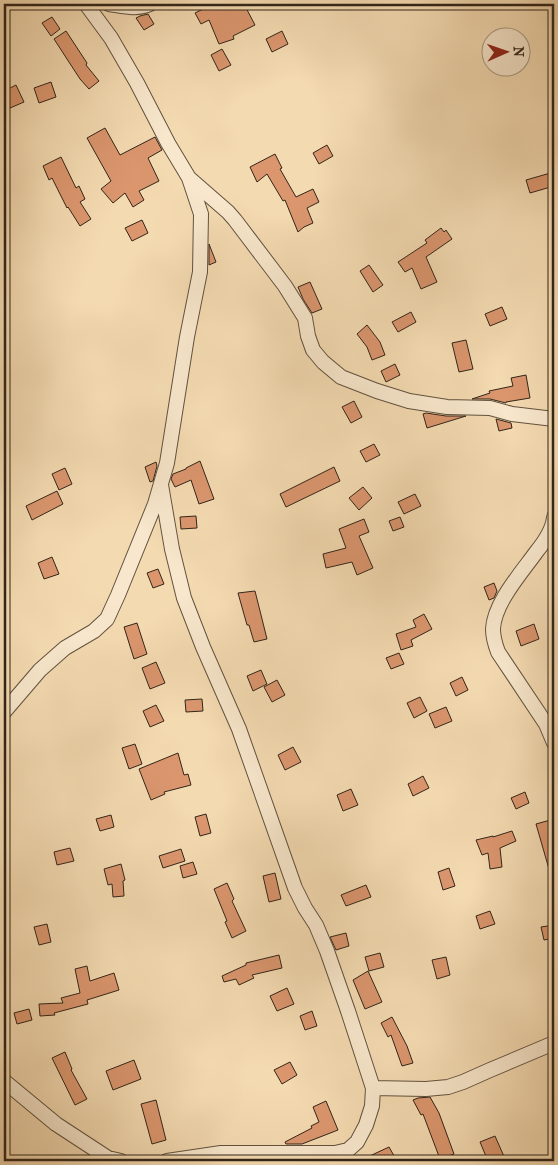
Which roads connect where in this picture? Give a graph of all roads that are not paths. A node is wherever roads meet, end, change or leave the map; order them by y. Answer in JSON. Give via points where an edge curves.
{"nodes":[{"id":1,"x":86,"y":4,"type":"edge"},
{"id":2,"x":110,"y":4,"type":"edge"},
{"id":3,"x":147,"y":5,"type":"edge"},
{"id":4,"x":189,"y":178,"type":"junction"},
{"id":5,"x":554,"y":419,"type":"edge"},
{"id":6,"x":161,"y":485,"type":"junction"},
{"id":7,"x":554,"y":517,"type":"edge"},
{"id":8,"x":4,"y":712,"type":"edge"},
{"id":9,"x":554,"y":743,"type":"edge"},
{"id":10,"x":554,"y":1043,"type":"edge"},
{"id":11,"x":4,"y":1081,"type":"edge"},
{"id":12,"x":373,"y":1088,"type":"junction"},
{"id":13,"x":121,"y":1161,"type":"edge"},
{"id":14,"x":167,"y":1161,"type":"edge"}],
"edges":[{"from":1,"to":4,"type":"street","via":[[111,38]]},
{"from":2,"to":3,"type":"street","via":[[132,8]]},
{"from":4,"to":5,"type":"street","via":[[235,220],[305,318],[313,350],[322,362],[341,376],[409,401],[447,407],[490,408]]},
{"from":4,"to":6,"type":"street","via":[[201,214],[200,272]]},
{"from":6,"to":8,"type":"street","via":[[108,619],[65,648],[40,670]]},
{"from":6,"to":12,"type":"street","via":[[184,598],[238,729],[295,888],[327,951]]},
{"from":7,"to":9,"type":"street","via":[[550,532],[507,592],[493,629],[498,652],[546,724]]},
{"from":10,"to":12,"type":"street","via":[[448,1087]]},
{"from":11,"to":13,"type":"street","via":[[56,1124],[108,1158]]},
{"from":12,"to":14,"type":"street","via":[[366,1125],[357,1142],[348,1150],[335,1153],[222,1153]]}]}
